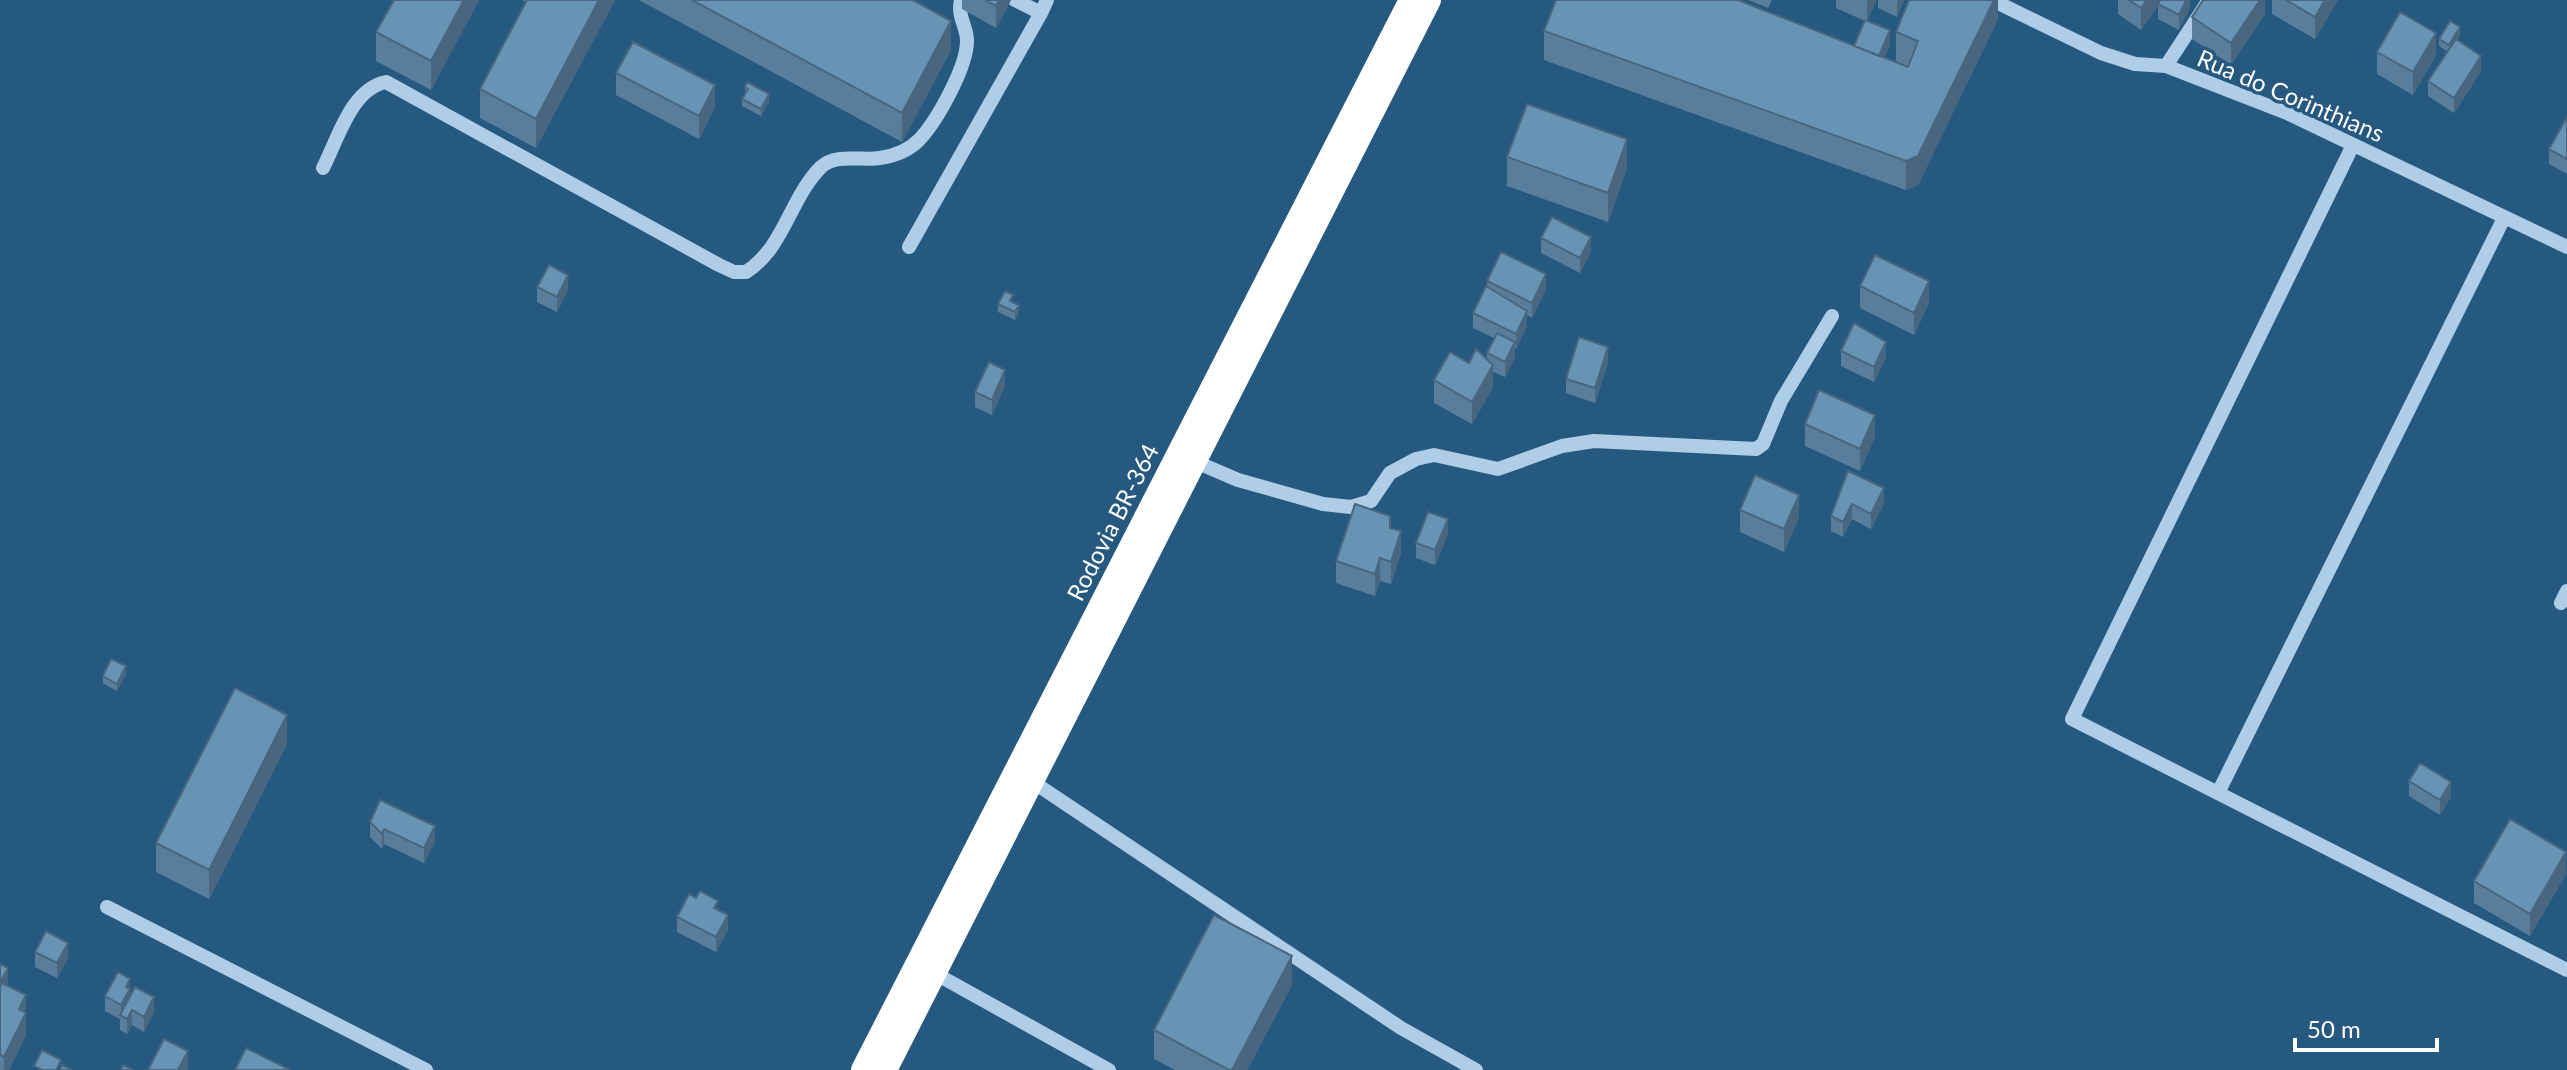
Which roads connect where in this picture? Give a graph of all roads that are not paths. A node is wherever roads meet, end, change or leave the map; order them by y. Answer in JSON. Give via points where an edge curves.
{"nodes":[{"id":1,"x":961,"y":0,"type":"edge"},
{"id":2,"x":1015,"y":0,"type":"edge"},
{"id":3,"x":1411,"y":0,"type":"edge"},
{"id":4,"x":1429,"y":0,"type":"edge"},
{"id":5,"x":1992,"y":0,"type":"edge"},
{"id":6,"x":2209,"y":0,"type":"edge"},
{"id":7,"x":1044,"y":6,"type":"edge"},
{"id":8,"x":2166,"y":66,"type":"junction"},
{"id":9,"x":2353,"y":145,"type":"junction"},
{"id":10,"x":323,"y":168,"type":"dead end"},
{"id":11,"x":2504,"y":218,"type":"junction"},
{"id":12,"x":909,"y":247,"type":"dead end"},
{"id":13,"x":2567,"y":247,"type":"edge"},
{"id":14,"x":1832,"y":316,"type":"dead end"},
{"id":15,"x":1196,"y":462,"type":"junction"},
{"id":16,"x":1033,"y":782,"type":"junction"},
{"id":17,"x":2218,"y":793,"type":"junction"},
{"id":18,"x":107,"y":907,"type":"dead end"},
{"id":19,"x":2567,"y":970,"type":"edge"},
{"id":20,"x":936,"y":974,"type":"junction"},
{"id":21,"x":426,"y":1070,"type":"edge"},
{"id":22,"x":863,"y":1070,"type":"edge"},
{"id":23,"x":885,"y":1070,"type":"edge"},
{"id":24,"x":1109,"y":1070,"type":"edge"},
{"id":25,"x":1476,"y":1070,"type":"edge"}],
"edges":[{"from":1,"to":10,"type":"street","via":[[965,57],[918,140],[903,152],[881,158],[842,158],[823,165],[770,249],[746,272],[719,265],[386,82],[370,85],[360,95]]},
{"from":2,"to":7,"type":"street"},
{"from":3,"to":22,"type":"highway","name":"Rodovia BR-364"},
{"from":4,"to":15,"type":"highway"},
{"from":5,"to":8,"type":"street","name":"Rua do Corinthians","via":[[2101,53],[2135,64]]},
{"from":6,"to":8,"type":"street"},
{"from":7,"to":12,"type":"street"},
{"from":8,"to":9,"type":"street","name":"Rua do Corinthians"},
{"from":9,"to":11,"type":"street","name":"Rua do Corinthians"},
{"from":9,"to":17,"type":"street","via":[[2072,719]]},
{"from":11,"to":13,"type":"street","name":"Rua do Corinthians"},
{"from":11,"to":17,"type":"street"},
{"from":14,"to":15,"type":"street","via":[[1756,449],[1594,441],[1498,469],[1434,455],[1390,473],[1371,501],[1351,507],[1238,480]]},
{"from":15,"to":16,"type":"highway"},
{"from":16,"to":20,"type":"highway"},
{"from":16,"to":25,"type":"street","via":[[1401,1028]]},
{"from":17,"to":19,"type":"street"},
{"from":18,"to":21,"type":"street"},
{"from":20,"to":23,"type":"highway"},
{"from":20,"to":24,"type":"street"}]}
